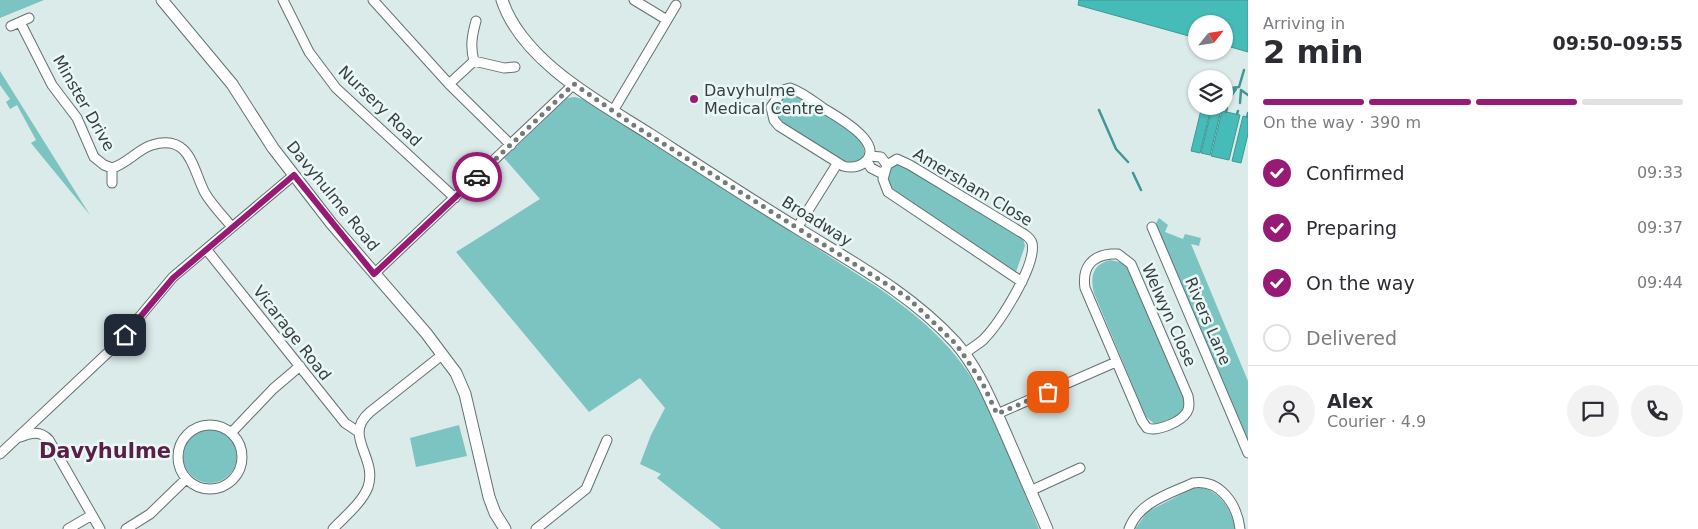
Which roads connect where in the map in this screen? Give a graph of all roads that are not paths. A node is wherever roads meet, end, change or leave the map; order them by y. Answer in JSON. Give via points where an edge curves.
{"nodes":[{"id":1,"x":162,"y":0,"type":"edge"},
{"id":2,"x":282,"y":0,"type":"edge"},
{"id":3,"x":373,"y":0,"type":"edge"},
{"id":4,"x":502,"y":0,"type":"edge"},
{"id":5,"x":634,"y":0,"type":"edge"},
{"id":6,"x":676,"y":4,"type":"dead end"},
{"id":7,"x":476,"y":20,"type":"dead end"},
{"id":8,"x":667,"y":20,"type":"junction"},
{"id":9,"x":11,"y":26,"type":"dead end"},
{"id":10,"x":474,"y":61,"type":"junction"},
{"id":11,"x":516,"y":67,"type":"dead end"},
{"id":12,"x":449,"y":84,"type":"junction"},
{"id":13,"x":574,"y":84,"type":"junction"},
{"id":14,"x":613,"y":111,"type":"junction"},
{"id":15,"x":511,"y":145,"type":"junction"},
{"id":16,"x":868,"y":158,"type":"junction"},
{"id":17,"x":837,"y":164,"type":"junction"},
{"id":18,"x":112,"y":168,"type":"junction"},
{"id":19,"x":886,"y":168,"type":"junction"},
{"id":20,"x":294,"y":175,"type":"junction"},
{"id":21,"x":112,"y":183,"type":"dead end"},
{"id":22,"x":455,"y":198,"type":"junction"},
{"id":23,"x":232,"y":227,"type":"junction"},
{"id":24,"x":1152,"y":227,"type":"dead end"},
{"id":25,"x":797,"y":228,"type":"junction"},
{"id":26,"x":206,"y":249,"type":"junction"},
{"id":27,"x":374,"y":274,"type":"junction"},
{"id":28,"x":1022,"y":282,"type":"junction"},
{"id":29,"x":964,"y":354,"type":"junction"},
{"id":30,"x":442,"y":355,"type":"junction"},
{"id":31,"x":1116,"y":362,"type":"junction"},
{"id":32,"x":300,"y":366,"type":"junction"},
{"id":33,"x":997,"y":414,"type":"junction"},
{"id":34,"x":358,"y":431,"type":"junction"},
{"id":35,"x":232,"y":432,"type":"junction"},
{"id":36,"x":18,"y":437,"type":"junction"},
{"id":37,"x":607,"y":440,"type":"dead end"},
{"id":38,"x":1248,"y":453,"type":"edge"},
{"id":39,"x":0,"y":454,"type":"edge"},
{"id":40,"x":1080,"y":468,"type":"dead end"},
{"id":41,"x":186,"y":479,"type":"junction"},
{"id":42,"x":1030,"y":491,"type":"junction"},
{"id":43,"x":92,"y":515,"type":"junction"},
{"id":44,"x":499,"y":527,"type":"edge"},
{"id":45,"x":68,"y":529,"type":"edge"},
{"id":46,"x":100,"y":529,"type":"edge"},
{"id":47,"x":126,"y":529,"type":"edge"},
{"id":48,"x":333,"y":529,"type":"edge"},
{"id":49,"x":536,"y":529,"type":"edge"},
{"id":50,"x":1047,"y":529,"type":"edge"},
{"id":51,"x":1129,"y":529,"type":"edge"},
{"id":52,"x":1240,"y":529,"type":"edge"}],
"edges":[{"from":1,"to":20,"type":"street","name":"Davyhulme Road","via":[[232,84]]},
{"from":2,"to":22,"type":"street","name":"Nursery Road","via":[[309,52],[336,88]]},
{"from":3,"to":12,"type":"street"},
{"from":4,"to":13,"type":"street","name":"Broadway","via":[[512,22],[532,49]]},
{"from":5,"to":8,"type":"street"},
{"from":6,"to":8,"type":"street"},
{"from":7,"to":10,"type":"street","via":[[471,52]]},
{"from":8,"to":14,"type":"street"},
{"from":9,"to":18,"type":"street","name":"Minster Drive","via":[[24,20],[52,85],[76,118],[94,157]]},
{"from":10,"to":11,"type":"street","via":[[504,68]]},
{"from":10,"to":12,"type":"street"},
{"from":12,"to":15,"type":"street"},
{"from":13,"to":14,"type":"street","name":"Broadway"},
{"from":13,"to":15,"type":"street"},
{"from":14,"to":25,"type":"street","name":"Broadway"},
{"from":15,"to":22,"type":"street"},
{"from":16,"to":17,"type":"street","via":[[855,167]]},
{"from":16,"to":17,"type":"street","via":[[864,138],[857,130],[794,89],[783,90],[771,107],[774,120]]},
{"from":16,"to":19,"type":"street","name":"Amersham Close","via":[[881,157]]},
{"from":16,"to":19,"type":"street","name":"Amersham Close","via":[[874,171],[881,173]]},
{"from":17,"to":25,"type":"street"},
{"from":18,"to":21,"type":"street","name":"Minster Drive"},
{"from":18,"to":23,"type":"street","name":"Minster Drive","via":[[152,145],[165,143],[179,147],[191,157],[205,192]]},
{"from":19,"to":28,"type":"street","name":"Amersham Close","via":[[883,182],[888,192]]},
{"from":19,"to":28,"type":"street","name":"Amersham Close","via":[[897,160],[910,165],[1030,238],[1032,250]]},
{"from":20,"to":23,"type":"street"},
{"from":20,"to":27,"type":"street","name":"Davyhulme Road"},
{"from":22,"to":27,"type":"street"},
{"from":23,"to":26,"type":"street"},
{"from":24,"to":38,"type":"street","name":"Rivers Lane"},
{"from":25,"to":29,"type":"street","name":"Broadway","via":[[907,297]]},
{"from":26,"to":32,"type":"street","name":"Vicarage Road"},
{"from":26,"to":36,"type":"street","via":[[168,282],[116,345]]},
{"from":27,"to":30,"type":"street","name":"Davyhulme Road"},
{"from":28,"to":29,"type":"street","name":"Amersham Close","via":[[990,332]]},
{"from":29,"to":33,"type":"street","name":"Broadway"},
{"from":30,"to":34,"type":"street","via":[[364,417]]},
{"from":30,"to":44,"type":"street","name":"Davyhulme Road","via":[[461,384]]},
{"from":31,"to":31,"type":"street","name":"Welwyn Close","via":[[1083,276],[1094,260],[1111,254],[1118,254],[1131,264],[1188,396],[1187,411],[1182,417],[1156,429],[1147,428]]},
{"from":31,"to":33,"type":"street"},
{"from":32,"to":34,"type":"street","name":"Vicarage Road","via":[[345,424]]},
{"from":32,"to":35,"type":"street"},
{"from":33,"to":42,"type":"street","name":"Broadway"},
{"from":34,"to":48,"type":"street","via":[[369,468],[367,489]]},
{"from":35,"to":41,"type":"street","via":[[212,424],[191,430],[179,448],[177,458]]},
{"from":35,"to":41,"type":"street","via":[[242,449],[241,468],[236,476],[229,483],[212,489],[193,485]]},
{"from":36,"to":39,"type":"street"},
{"from":36,"to":43,"type":"street","via":[[34,432],[49,440]]},
{"from":37,"to":49,"type":"street","via":[[586,489]]},
{"from":40,"to":42,"type":"street"},
{"from":41,"to":47,"type":"street","via":[[150,514]]},
{"from":42,"to":50,"type":"street","name":"Broadway"},
{"from":43,"to":45,"type":"street"},
{"from":43,"to":46,"type":"street"},
{"from":51,"to":52,"type":"street","via":[[1144,507],[1201,482],[1211,484],[1225,494]]}]}
